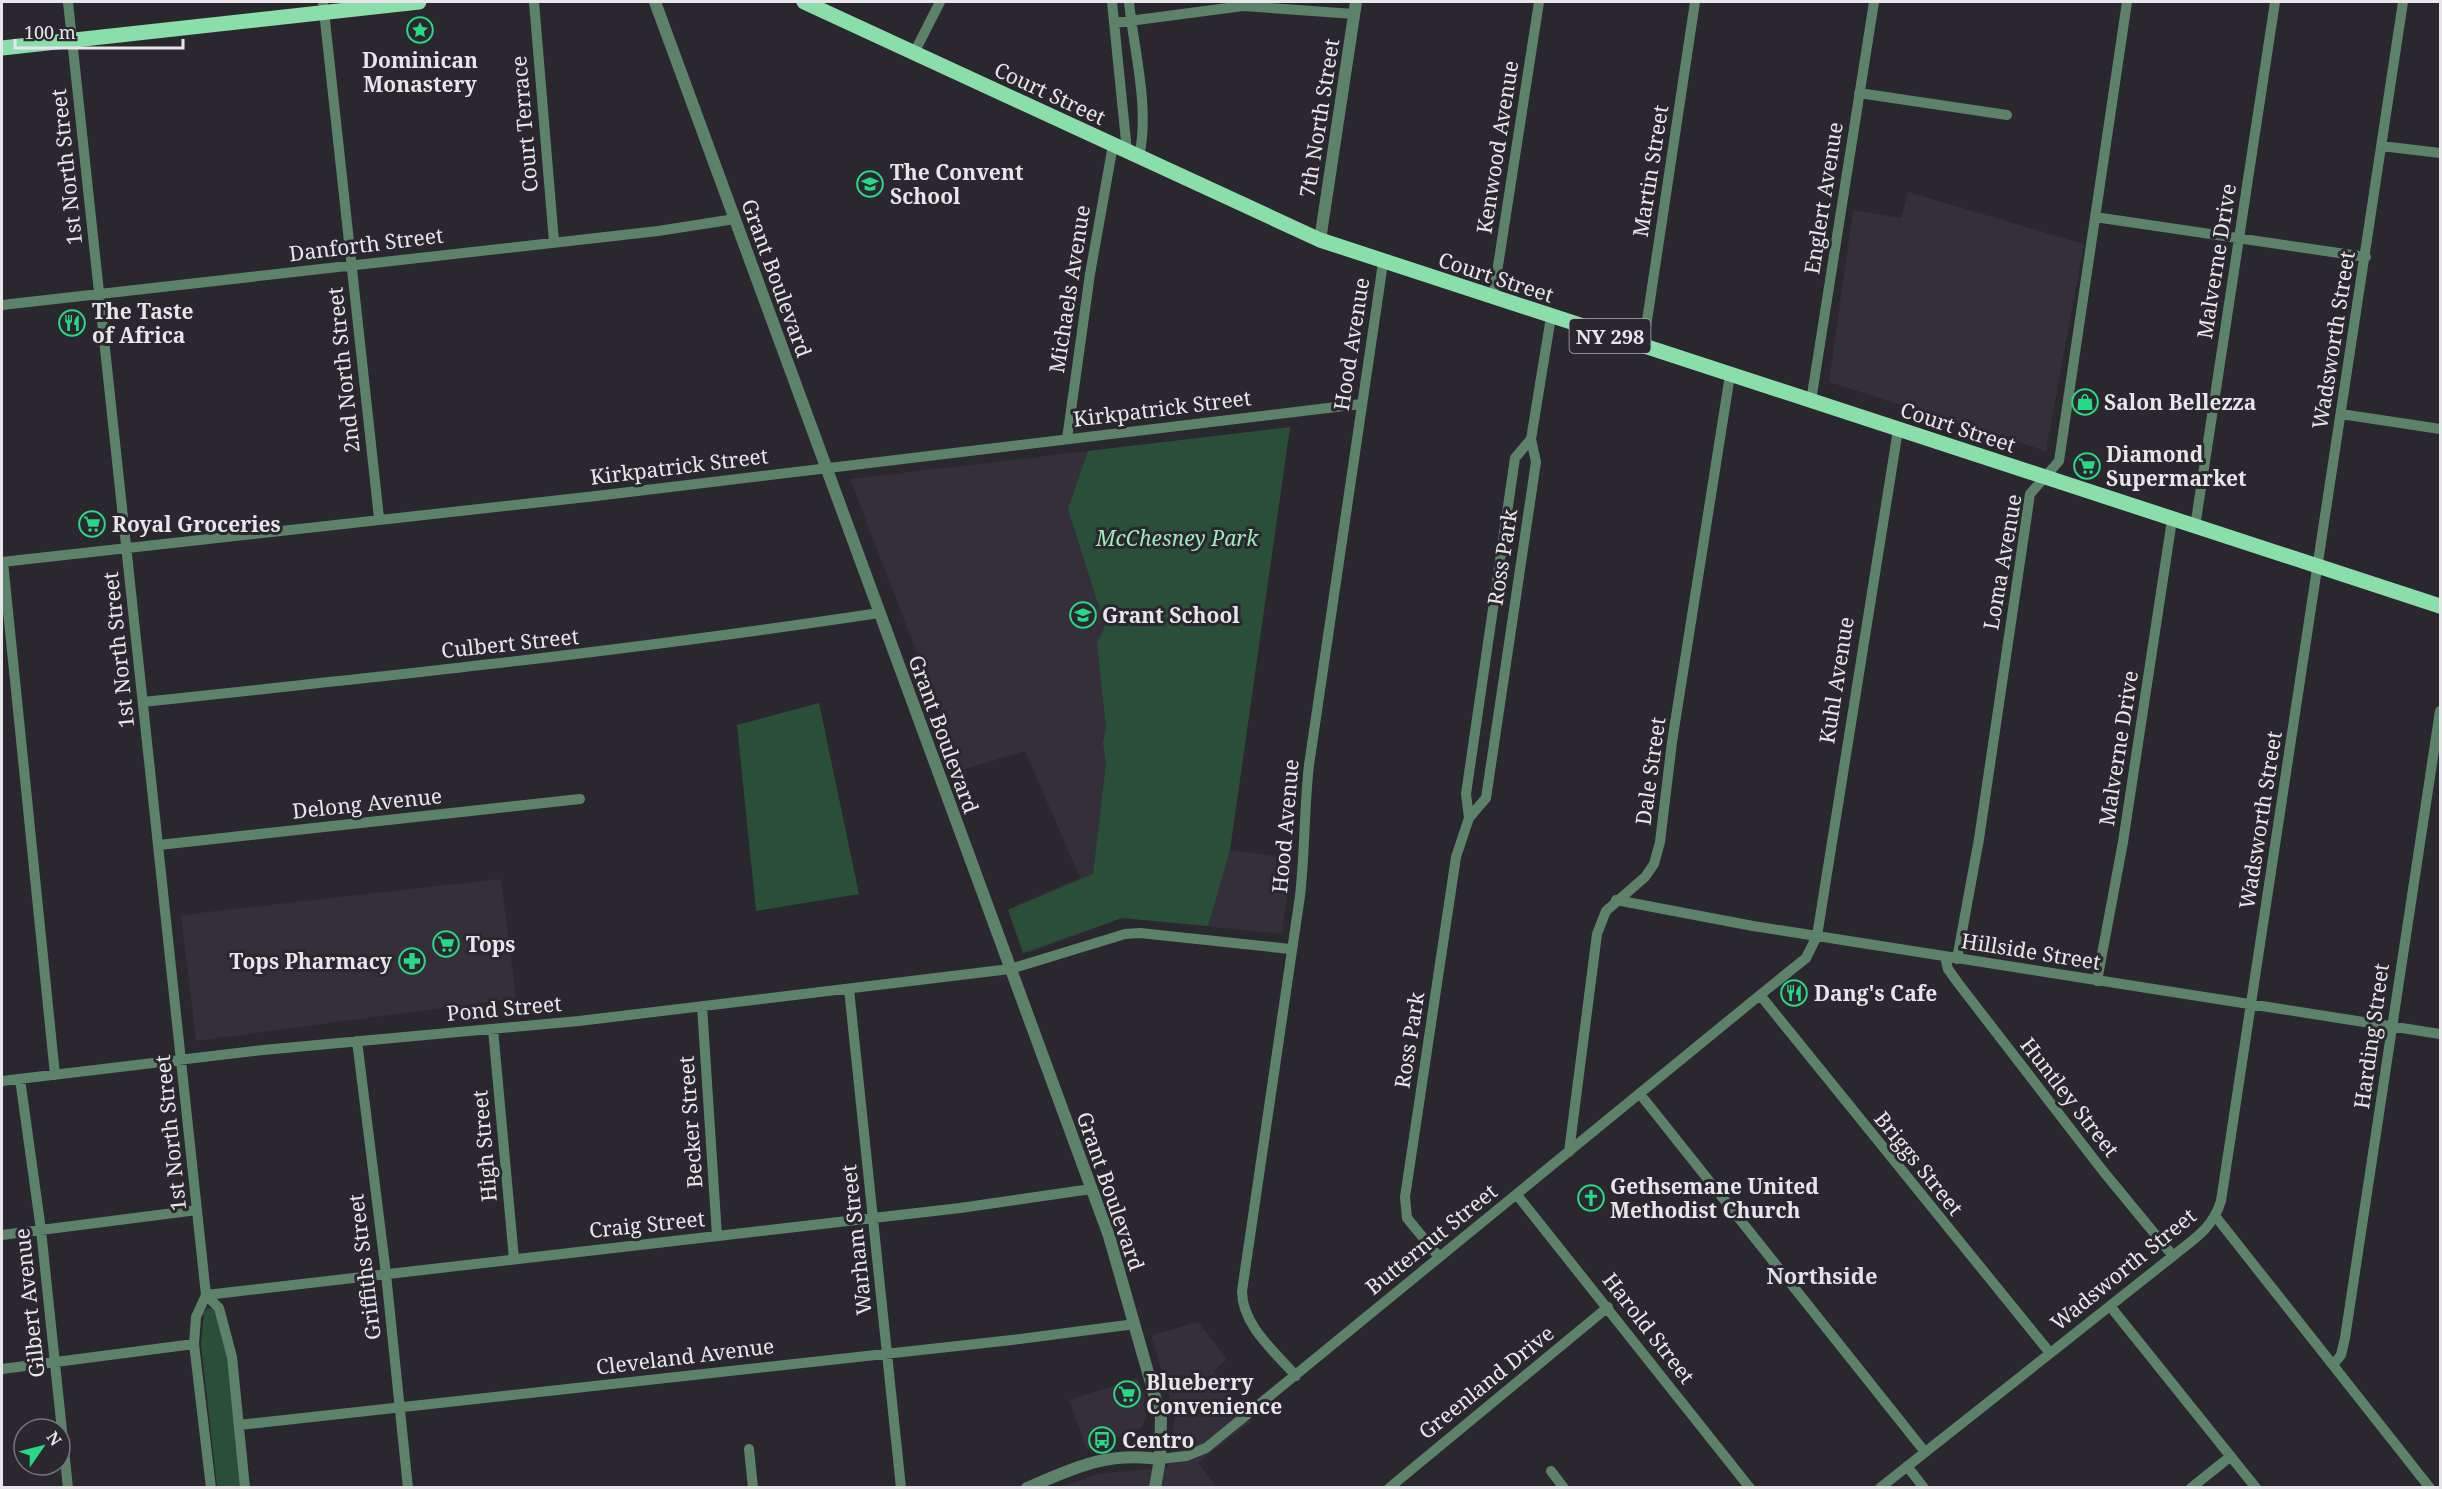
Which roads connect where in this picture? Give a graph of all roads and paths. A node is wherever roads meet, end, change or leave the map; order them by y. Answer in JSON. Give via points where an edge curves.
{"nodes":[{"id":1,"x":68,"y":2,"type":"edge"},
{"id":2,"x":419,"y":2,"type":"edge"},
{"id":3,"x":534,"y":2,"type":"edge"},
{"id":4,"x":655,"y":2,"type":"edge"},
{"id":5,"x":804,"y":2,"type":"edge"},
{"id":6,"x":939,"y":2,"type":"edge"},
{"id":7,"x":1112,"y":2,"type":"edge"},
{"id":8,"x":1129,"y":2,"type":"edge"},
{"id":9,"x":1539,"y":2,"type":"edge"},
{"id":10,"x":1695,"y":2,"type":"edge"},
{"id":11,"x":1874,"y":2,"type":"edge"},
{"id":12,"x":2127,"y":2,"type":"edge"},
{"id":13,"x":2275,"y":2,"type":"edge"},
{"id":14,"x":2403,"y":2,"type":"edge"},
{"id":15,"x":323,"y":7,"type":"edge"},
{"id":16,"x":1355,"y":8,"type":"edge"},
{"id":17,"x":1131,"y":21,"type":"junction"},
{"id":18,"x":1114,"y":23,"type":"junction"},
{"id":19,"x":72,"y":40,"type":"junction"},
{"id":20,"x":2,"y":48,"type":"edge"},
{"id":21,"x":914,"y":53,"type":"junction"},
{"id":22,"x":1859,"y":93,"type":"junction"},
{"id":23,"x":2007,"y":115,"type":"dead end"},
{"id":24,"x":2381,"y":146,"type":"junction"},
{"id":25,"x":1126,"y":151,"type":"junction"},
{"id":26,"x":2440,"y":153,"type":"edge"},
{"id":27,"x":2095,"y":217,"type":"junction"},
{"id":28,"x":735,"y":219,"type":"junction"},
{"id":29,"x":2239,"y":238,"type":"junction"},
{"id":30,"x":1320,"y":240,"type":"junction"},
{"id":31,"x":554,"y":242,"type":"junction"},
{"id":32,"x":2366,"y":257,"type":"junction"},
{"id":33,"x":1383,"y":263,"type":"junction"},
{"id":34,"x":351,"y":266,"type":"junction"},
{"id":35,"x":100,"y":294,"type":"junction"},
{"id":36,"x":1493,"y":298,"type":"junction"},
{"id":37,"x":2,"y":305,"type":"edge"},
{"id":38,"x":1551,"y":317,"type":"junction"},
{"id":39,"x":1643,"y":347,"type":"junction"},
{"id":40,"x":1730,"y":375,"type":"junction"},
{"id":41,"x":1811,"y":402,"type":"junction"},
{"id":42,"x":1361,"y":404,"type":"junction"},
{"id":43,"x":2342,"y":414,"type":"junction"},
{"id":44,"x":2440,"y":429,"type":"edge"},
{"id":45,"x":1898,"y":430,"type":"junction"},
{"id":46,"x":1067,"y":439,"type":"junction"},
{"id":47,"x":1531,"y":439,"type":"junction"},
{"id":48,"x":825,"y":467,"type":"junction"},
{"id":49,"x":2043,"y":477,"type":"junction"},
{"id":50,"x":380,"y":518,"type":"junction"},
{"id":51,"x":2172,"y":520,"type":"junction"},
{"id":52,"x":2195,"y":527,"type":"junction"},
{"id":53,"x":126,"y":548,"type":"junction"},
{"id":54,"x":2,"y":562,"type":"edge"},
{"id":55,"x":2317,"y":567,"type":"junction"},
{"id":56,"x":2440,"y":606,"type":"edge"},
{"id":57,"x":879,"y":613,"type":"junction"},
{"id":58,"x":143,"y":702,"type":"junction"},
{"id":59,"x":2440,"y":711,"type":"edge"},
{"id":60,"x":580,"y":800,"type":"dead end"},
{"id":61,"x":1469,"y":818,"type":"junction"},
{"id":62,"x":159,"y":845,"type":"junction"},
{"id":63,"x":1616,"y":900,"type":"junction"},
{"id":64,"x":1816,"y":936,"type":"junction"},
{"id":65,"x":1290,"y":949,"type":"junction"},
{"id":66,"x":1945,"y":957,"type":"junction"},
{"id":67,"x":1957,"y":958,"type":"junction"},
{"id":68,"x":1010,"y":969,"type":"junction"},
{"id":69,"x":2097,"y":981,"type":"junction"},
{"id":70,"x":849,"y":989,"type":"junction"},
{"id":71,"x":1760,"y":995,"type":"junction"},
{"id":72,"x":2252,"y":1004,"type":"junction"},
{"id":73,"x":702,"y":1006,"type":"junction"},
{"id":74,"x":2392,"y":1026,"type":"junction"},
{"id":75,"x":493,"y":1029,"type":"junction"},
{"id":76,"x":2440,"y":1034,"type":"edge"},
{"id":77,"x":357,"y":1041,"type":"junction"},
{"id":78,"x":183,"y":1060,"type":"junction"},
{"id":79,"x":55,"y":1075,"type":"junction"},
{"id":80,"x":20,"y":1079,"type":"junction"},
{"id":81,"x":2,"y":1082,"type":"edge"},
{"id":82,"x":1640,"y":1094,"type":"junction"},
{"id":83,"x":1569,"y":1152,"type":"junction"},
{"id":84,"x":1091,"y":1189,"type":"junction"},
{"id":85,"x":1517,"y":1195,"type":"junction"},
{"id":86,"x":198,"y":1210,"type":"junction"},
{"id":87,"x":2216,"y":1217,"type":"junction"},
{"id":88,"x":873,"y":1218,"type":"junction"},
{"id":89,"x":41,"y":1230,"type":"junction"},
{"id":90,"x":2,"y":1235,"type":"edge"},
{"id":91,"x":717,"y":1236,"type":"junction"},
{"id":92,"x":2173,"y":1256,"type":"junction"},
{"id":93,"x":1439,"y":1257,"type":"junction"},
{"id":94,"x":514,"y":1258,"type":"junction"},
{"id":95,"x":386,"y":1274,"type":"junction"},
{"id":96,"x":206,"y":1294,"type":"junction"},
{"id":97,"x":2110,"y":1306,"type":"junction"},
{"id":98,"x":1608,"y":1307,"type":"junction"},
{"id":99,"x":1135,"y":1324,"type":"junction"},
{"id":100,"x":194,"y":1344,"type":"junction"},
{"id":101,"x":887,"y":1353,"type":"junction"},
{"id":102,"x":2050,"y":1353,"type":"junction"},
{"id":103,"x":55,"y":1363,"type":"junction"},
{"id":104,"x":2333,"y":1365,"type":"junction"},
{"id":105,"x":2,"y":1369,"type":"edge"},
{"id":106,"x":1296,"y":1376,"type":"junction"},
{"id":107,"x":400,"y":1409,"type":"junction"},
{"id":108,"x":239,"y":1425,"type":"junction"},
{"id":109,"x":749,"y":1449,"type":"dead end"},
{"id":110,"x":1924,"y":1452,"type":"junction"},
{"id":111,"x":2230,"y":1456,"type":"junction"},
{"id":112,"x":1160,"y":1459,"type":"junction"},
{"id":113,"x":1907,"y":1466,"type":"junction"},
{"id":114,"x":1551,"y":1471,"type":"dead end"},
{"id":115,"x":68,"y":1488,"type":"edge"},
{"id":116,"x":211,"y":1488,"type":"edge"},
{"id":117,"x":245,"y":1488,"type":"edge"},
{"id":118,"x":408,"y":1488,"type":"edge"},
{"id":119,"x":753,"y":1488,"type":"edge"},
{"id":120,"x":901,"y":1488,"type":"edge"},
{"id":121,"x":1027,"y":1488,"type":"edge"},
{"id":122,"x":1155,"y":1488,"type":"edge"},
{"id":123,"x":1389,"y":1488,"type":"edge"},
{"id":124,"x":1564,"y":1488,"type":"edge"},
{"id":125,"x":1750,"y":1488,"type":"edge"},
{"id":126,"x":1880,"y":1488,"type":"edge"},
{"id":127,"x":1924,"y":1488,"type":"edge"},
{"id":128,"x":2191,"y":1488,"type":"edge"},
{"id":129,"x":2256,"y":1488,"type":"edge"},
{"id":130,"x":2430,"y":1488,"type":"edge"}],
"edges":[{"from":1,"to":19,"type":"street","name":"1st North Street"},
{"from":2,"to":15,"type":"main road"},
{"from":3,"to":31,"type":"street","name":"Court Terrace"},
{"from":4,"to":28,"type":"street","name":"Grant Boulevard"},
{"from":5,"to":21,"type":"main road","name":"Court Street","number":"NY 298"},
{"from":6,"to":21,"type":"street"},
{"from":7,"to":18,"type":"street"},
{"from":8,"to":17,"type":"street"},
{"from":9,"to":36,"type":"street","name":"Kenwood Avenue"},
{"from":10,"to":39,"type":"street","name":"Martin Street"},
{"from":11,"to":22,"type":"street","name":"Englert Avenue"},
{"from":12,"to":27,"type":"street","name":"Loma Avenue"},
{"from":13,"to":29,"type":"street","name":"Malverne Drive"},
{"from":14,"to":24,"type":"street","name":"Wadsworth Street"},
{"from":15,"to":19,"type":"main road"},
{"from":15,"to":34,"type":"street","name":"2nd North Street"},
{"from":16,"to":17,"type":"street","via":[[1243,6]]},
{"from":16,"to":30,"type":"street","name":"7th North Street"},
{"from":17,"to":18,"type":"street"},
{"from":17,"to":25,"type":"street","via":[[1144,138]]},
{"from":18,"to":25,"type":"street"},
{"from":19,"to":20,"type":"main road"},
{"from":19,"to":35,"type":"street","name":"1st North Street"},
{"from":21,"to":25,"type":"main road","name":"Court Street","number":"NY 298"},
{"from":22,"to":23,"type":"street"},
{"from":22,"to":41,"type":"street","name":"Englert Avenue"},
{"from":24,"to":26,"type":"street"},
{"from":24,"to":32,"type":"street","name":"Wadsworth Street"},
{"from":25,"to":30,"type":"main road","name":"Court Street","number":"NY 298"},
{"from":25,"to":46,"type":"street","name":"Michaels Avenue","via":[[1090,274]]},
{"from":27,"to":29,"type":"street"},
{"from":27,"to":49,"type":"street","name":"Loma Avenue","via":[[2059,461]]},
{"from":28,"to":31,"type":"street","name":"Danforth Street"},
{"from":28,"to":48,"type":"street","name":"Grant Boulevard"},
{"from":29,"to":32,"type":"street"},
{"from":29,"to":52,"type":"street","name":"Malverne Drive"},
{"from":30,"to":33,"type":"main road","name":"Court Street","number":"NY 298"},
{"from":31,"to":34,"type":"street","name":"Danforth Street"},
{"from":32,"to":43,"type":"street","name":"Wadsworth Street"},
{"from":33,"to":36,"type":"main road","name":"Court Street","number":"NY 298"},
{"from":33,"to":42,"type":"street","name":"Hood Avenue"},
{"from":34,"to":35,"type":"street","name":"Danforth Street"},
{"from":34,"to":50,"type":"street","name":"2nd North Street"},
{"from":35,"to":37,"type":"street","name":"Danforth Street"},
{"from":35,"to":53,"type":"street","name":"1st North Street"},
{"from":36,"to":38,"type":"main road","name":"Court Street","number":"NY 298"},
{"from":38,"to":39,"type":"main road","name":"Court Street","number":"NY 298"},
{"from":38,"to":47,"type":"street","name":"Ross Park"},
{"from":39,"to":40,"type":"main road","name":"Court Street","number":"NY 298"},
{"from":40,"to":41,"type":"main road","name":"Court Street","number":"NY 298"},
{"from":40,"to":63,"type":"street","name":"Dale Street","via":[[1660,842],[1654,864],[1645,877]]},
{"from":41,"to":45,"type":"main road","name":"Court Street","number":"NY 298"},
{"from":42,"to":46,"type":"street","name":"Kirkpatrick Street"},
{"from":42,"to":65,"type":"street","name":"Hood Avenue","via":[[1309,765],[1304,856]]},
{"from":43,"to":44,"type":"street"},
{"from":43,"to":55,"type":"street","name":"Wadsworth Street"},
{"from":45,"to":49,"type":"main road","name":"Court Street","number":"NY 298"},
{"from":45,"to":64,"type":"street","name":"Kuhl Avenue"},
{"from":46,"to":48,"type":"street","name":"Kirkpatrick Street"},
{"from":47,"to":61,"type":"street","name":"Ross Park","via":[[1515,458],[1466,794]]},
{"from":47,"to":61,"type":"street","name":"Ross Park","via":[[1536,462],[1486,798]]},
{"from":48,"to":50,"type":"street","name":"Kirkpatrick Street"},
{"from":48,"to":57,"type":"street","name":"Grant Boulevard"},
{"from":49,"to":51,"type":"main road","name":"Court Street","number":"NY 298"},
{"from":49,"to":67,"type":"street","name":"Loma Avenue","via":[[2030,494],[1981,827]]},
{"from":50,"to":53,"type":"street","name":"Kirkpatrick Street"},
{"from":51,"to":52,"type":"main road","name":"Court Street","number":"NY 298"},
{"from":51,"to":69,"type":"street","name":"Malverne Drive","via":[[2123,843]]},
{"from":52,"to":55,"type":"main road","name":"Court Street","number":"NY 298"},
{"from":53,"to":54,"type":"street","name":"Kirkpatrick Street"},
{"from":53,"to":58,"type":"street","name":"1st North Street"},
{"from":54,"to":79,"type":"street"},
{"from":55,"to":56,"type":"main road","name":"Court Street","number":"NY 298"},
{"from":55,"to":72,"type":"street","name":"Wadsworth Street"},
{"from":57,"to":58,"type":"street","name":"Culbert Street","via":[[543,660]]},
{"from":57,"to":68,"type":"street","name":"Grant Boulevard"},
{"from":58,"to":62,"type":"street","name":"1st North Street"},
{"from":59,"to":74,"type":"street","name":"Harding Street"},
{"from":60,"to":62,"type":"street","name":"Delong Avenue"},
{"from":61,"to":93,"type":"street","name":"Ross Park","via":[[1456,857],[1404,1197],[1407,1218]]},
{"from":62,"to":78,"type":"street","name":"1st North Street"},
{"from":63,"to":64,"type":"street","name":"Hillside Street"},
{"from":63,"to":83,"type":"street","name":"Dale Street","via":[[1606,911],[1597,934]]},
{"from":64,"to":66,"type":"street","name":"Hillside Street"},
{"from":64,"to":71,"type":"street","name":"Butternut Street","via":[[1806,958]]},
{"from":65,"to":68,"type":"street","name":"Pond Street","via":[[1140,933],[1098,940]]},
{"from":65,"to":106,"type":"street","name":"Hood Avenue","via":[[1242,1307]]},
{"from":66,"to":67,"type":"street","name":"Hillside Street"},
{"from":66,"to":92,"type":"street","name":"Huntley Street","via":[[1961,987]]},
{"from":67,"to":69,"type":"street","name":"Hillside Street"},
{"from":68,"to":70,"type":"street","name":"Pond Street"},
{"from":68,"to":84,"type":"street","name":"Grant Boulevard"},
{"from":69,"to":72,"type":"street","name":"Hillside Street"},
{"from":70,"to":73,"type":"street","name":"Pond Street"},
{"from":70,"to":88,"type":"street","name":"Warham Street"},
{"from":71,"to":82,"type":"street","name":"Butternut Street"},
{"from":71,"to":102,"type":"street","name":"Briggs Street"},
{"from":72,"to":74,"type":"street","name":"Hillside Street"},
{"from":72,"to":87,"type":"street","name":"Wadsworth Street"},
{"from":73,"to":75,"type":"street","name":"Pond Street"},
{"from":73,"to":91,"type":"street","name":"Becker Street"},
{"from":74,"to":76,"type":"street","name":"Hillside Street"},
{"from":74,"to":104,"type":"street","name":"Harding Street","via":[[2345,1338],[2341,1355]]},
{"from":75,"to":77,"type":"street","name":"Pond Street"},
{"from":75,"to":94,"type":"street","name":"High Street"},
{"from":77,"to":78,"type":"street","name":"Pond Street"},
{"from":77,"to":95,"type":"street","name":"Griffiths Street"},
{"from":78,"to":79,"type":"street","name":"Pond Street"},
{"from":78,"to":86,"type":"street","name":"1st North Street"},
{"from":79,"to":80,"type":"street","name":"Pond Street"},
{"from":80,"to":81,"type":"street","name":"Pond Street"},
{"from":80,"to":89,"type":"street","name":"Gilbert Avenue"},
{"from":82,"to":83,"type":"street","name":"Butternut Street"},
{"from":82,"to":110,"type":"street"},
{"from":83,"to":85,"type":"street","name":"Butternut Street"},
{"from":84,"to":88,"type":"street","name":"Craig Street"},
{"from":84,"to":99,"type":"street","name":"Grant Boulevard"},
{"from":85,"to":93,"type":"street","name":"Butternut Street"},
{"from":85,"to":98,"type":"street","name":"Harold Street"},
{"from":86,"to":89,"type":"street"},
{"from":86,"to":96,"type":"street","name":"1st North Street"},
{"from":87,"to":92,"type":"street","name":"Wadsworth Street"},
{"from":87,"to":104,"type":"street"},
{"from":88,"to":91,"type":"street","name":"Craig Street"},
{"from":88,"to":101,"type":"street","name":"Warham Street"},
{"from":89,"to":90,"type":"street"},
{"from":89,"to":103,"type":"street","name":"Gilbert Avenue"},
{"from":91,"to":94,"type":"street","name":"Craig Street"},
{"from":92,"to":97,"type":"street","name":"Wadsworth Street"},
{"from":93,"to":106,"type":"street","name":"Butternut Street"},
{"from":94,"to":95,"type":"street","name":"Craig Street"},
{"from":95,"to":96,"type":"street","name":"Craig Street"},
{"from":95,"to":107,"type":"street","name":"Griffiths Street"},
{"from":96,"to":100,"type":"street","name":"1st North Street","via":[[196,1317]]},
{"from":96,"to":108,"type":"street","name":"1st North Street","via":[[219,1308],[227,1333]]},
{"from":97,"to":102,"type":"street","name":"Wadsworth Street"},
{"from":97,"to":111,"type":"street"},
{"from":98,"to":123,"type":"street","name":"Greenland Drive"},
{"from":98,"to":125,"type":"street","name":"Harold Street"},
{"from":99,"to":101,"type":"street","name":"Cleveland Avenue"},
{"from":99,"to":112,"type":"street","name":"Grant Boulevard","via":[[1161,1418]]},
{"from":100,"to":103,"type":"street"},
{"from":100,"to":116,"type":"street","name":"1st North Street"},
{"from":101,"to":107,"type":"street","name":"Cleveland Avenue"},
{"from":101,"to":120,"type":"street","name":"Warham Street"},
{"from":102,"to":110,"type":"street","name":"Wadsworth Street"},
{"from":103,"to":105,"type":"street"},
{"from":103,"to":115,"type":"street","name":"Gilbert Avenue"},
{"from":104,"to":130,"type":"street"},
{"from":106,"to":112,"type":"street","name":"Butternut Street","via":[[1206,1448]]},
{"from":107,"to":108,"type":"street","name":"Cleveland Avenue"},
{"from":107,"to":118,"type":"street","name":"Griffiths Street"},
{"from":108,"to":117,"type":"street","name":"1st North Street"},
{"from":109,"to":119,"type":"street"},
{"from":110,"to":113,"type":"street","name":"Wadsworth Street"},
{"from":111,"to":128,"type":"street"},
{"from":111,"to":129,"type":"street"},
{"from":112,"to":121,"type":"street","name":"Butternut Street","via":[[1130,1455],[1108,1458]]},
{"from":112,"to":122,"type":"street","name":"Grant Boulevard"},
{"from":113,"to":126,"type":"street","name":"Wadsworth Street"},
{"from":113,"to":127,"type":"street"},
{"from":114,"to":124,"type":"street"}]}
